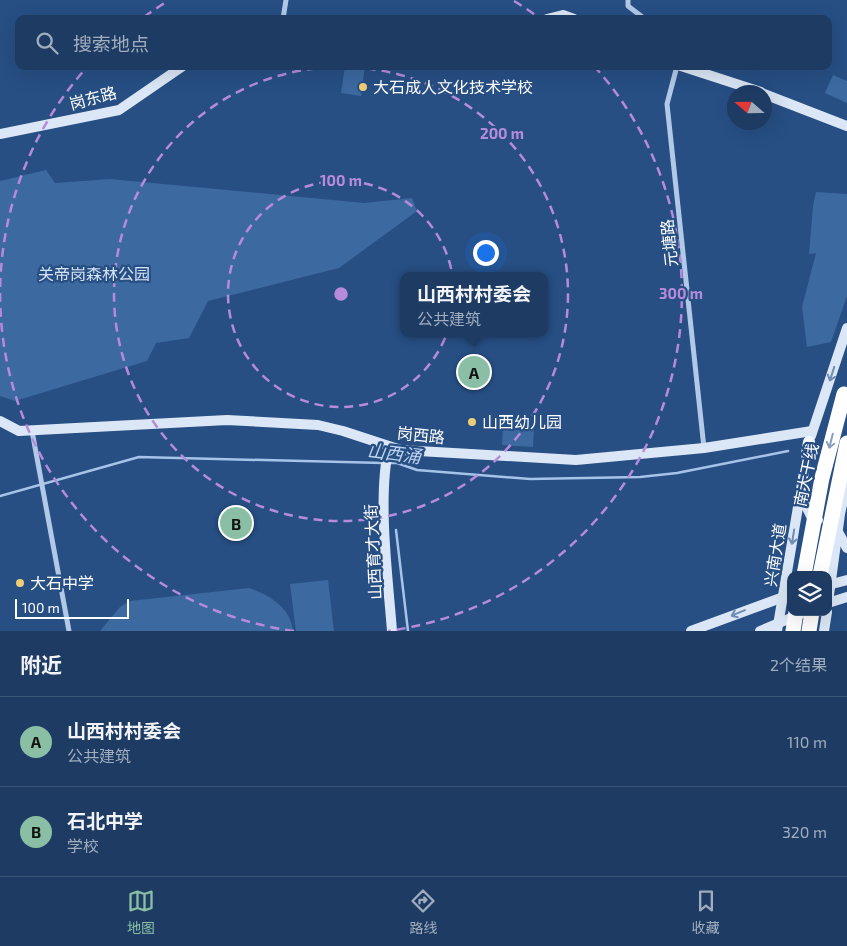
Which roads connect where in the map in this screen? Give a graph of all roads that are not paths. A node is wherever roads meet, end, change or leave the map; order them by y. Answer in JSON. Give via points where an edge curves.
{"nodes":[{"id":1,"x":286,"y":0,"type":"edge"},
{"id":2,"x":628,"y":0,"type":"edge"},
{"id":3,"x":284,"y":15,"type":"edge"},
{"id":4,"x":640,"y":15,"type":"edge"},
{"id":5,"x":177,"y":70,"type":"edge"},
{"id":6,"x":676,"y":70,"type":"edge"},
{"id":7,"x":693,"y":70,"type":"edge"},
{"id":8,"x":739,"y":85,"type":"edge"},
{"id":9,"x":772,"y":97,"type":"edge"},
{"id":10,"x":847,"y":126,"type":"edge"},
{"id":11,"x":0,"y":134,"type":"edge"},
{"id":12,"x":847,"y":328,"type":"edge"},
{"id":13,"x":846,"y":389,"type":"edge"},
{"id":14,"x":0,"y":421,"type":"edge"},
{"id":15,"x":32,"y":431,"type":"junction"},
{"id":16,"x":810,"y":442,"type":"junction"},
{"id":17,"x":847,"y":443,"type":"edge"},
{"id":18,"x":704,"y":448,"type":"junction"},
{"id":19,"x":388,"y":452,"type":"junction"},
{"id":20,"x":847,"y":482,"type":"edge"},
{"id":21,"x":800,"y":493,"type":"junction"},
{"id":22,"x":840,"y":514,"type":"junction"},
{"id":23,"x":838,"y":532,"type":"junction"},
{"id":24,"x":847,"y":548,"type":"edge"},
{"id":25,"x":790,"y":571,"type":"edge"},
{"id":26,"x":805,"y":571,"type":"edge"},
{"id":27,"x":821,"y":571,"type":"edge"},
{"id":28,"x":832,"y":572,"type":"edge"},
{"id":29,"x":847,"y":580,"type":"edge"},
{"id":30,"x":832,"y":584,"type":"edge"},
{"id":31,"x":787,"y":595,"type":"edge"},
{"id":32,"x":847,"y":597,"type":"edge"},
{"id":33,"x":832,"y":601,"type":"edge"},
{"id":34,"x":795,"y":616,"type":"edge"},
{"id":35,"x":798,"y":616,"type":"edge"},
{"id":36,"x":811,"y":616,"type":"edge"},
{"id":37,"x":826,"y":616,"type":"edge"},
{"id":38,"x":712,"y":624,"type":"junction"},
{"id":39,"x":778,"y":627,"type":"edge"},
{"id":40,"x":69,"y":631,"type":"edge"},
{"id":41,"x":392,"y":631,"type":"edge"},
{"id":42,"x":691,"y":631,"type":"edge"},
{"id":43,"x":720,"y":631,"type":"edge"},
{"id":44,"x":760,"y":631,"type":"edge"},
{"id":45,"x":793,"y":631,"type":"edge"},
{"id":46,"x":809,"y":631,"type":"edge"},
{"id":47,"x":824,"y":631,"type":"edge"}],
"edges":[{"from":1,"to":3,"type":"street"},
{"from":2,"to":4,"type":"street","via":[[628,6]]},
{"from":5,"to":11,"type":"street","name":"岗东路","via":[[119,110]]},
{"from":6,"to":18,"type":"street","name":"元塘路","via":[[666,104]]},
{"from":7,"to":8,"type":"street"},
{"from":9,"to":10,"type":"street"},
{"from":12,"to":16,"type":"street","name":"兴南大道","one_way":true},
{"from":13,"to":26,"type":"highway","name":"南大干线","one_way":true,"bridge":true,"via":[[822,478]]},
{"from":14,"to":15,"type":"street","name":"岗西路","via":[[19,432]]},
{"from":15,"to":19,"type":"street","name":"岗西路","via":[[227,420],[318,425],[343,431]]},
{"from":15,"to":40,"type":"street"},
{"from":16,"to":18,"type":"street","name":"岗西路"},
{"from":16,"to":21,"type":"street","name":"兴南大道"},
{"from":17,"to":27,"type":"highway","name":"南大干线","bridge":true},
{"from":18,"to":19,"type":"street","name":"岗西路","via":[[576,460],[401,450]]},
{"from":19,"to":41,"type":"street","name":"山西育才大街","via":[[385,529]]},
{"from":20,"to":22,"type":"street"},
{"from":21,"to":22,"type":"street","via":[[810,516],[827,521]]},
{"from":21,"to":25,"type":"street","name":"兴南大道","one_way":true},
{"from":22,"to":23,"type":"street"},
{"from":23,"to":24,"type":"street"},
{"from":23,"to":28,"type":"street"},
{"from":29,"to":30,"type":"street"},
{"from":31,"to":38,"type":"street","one_way":true},
{"from":31,"to":39,"type":"street","name":"兴南大道"},
{"from":32,"to":33,"type":"street"},
{"from":34,"to":45,"type":"highway","bridge":true},
{"from":35,"to":39,"type":"street"},
{"from":36,"to":46,"type":"highway"},
{"from":37,"to":47,"type":"street"},
{"from":38,"to":42,"type":"street"},
{"from":38,"to":43,"type":"street","via":[[717,625]]},
{"from":39,"to":44,"type":"street"}]}
